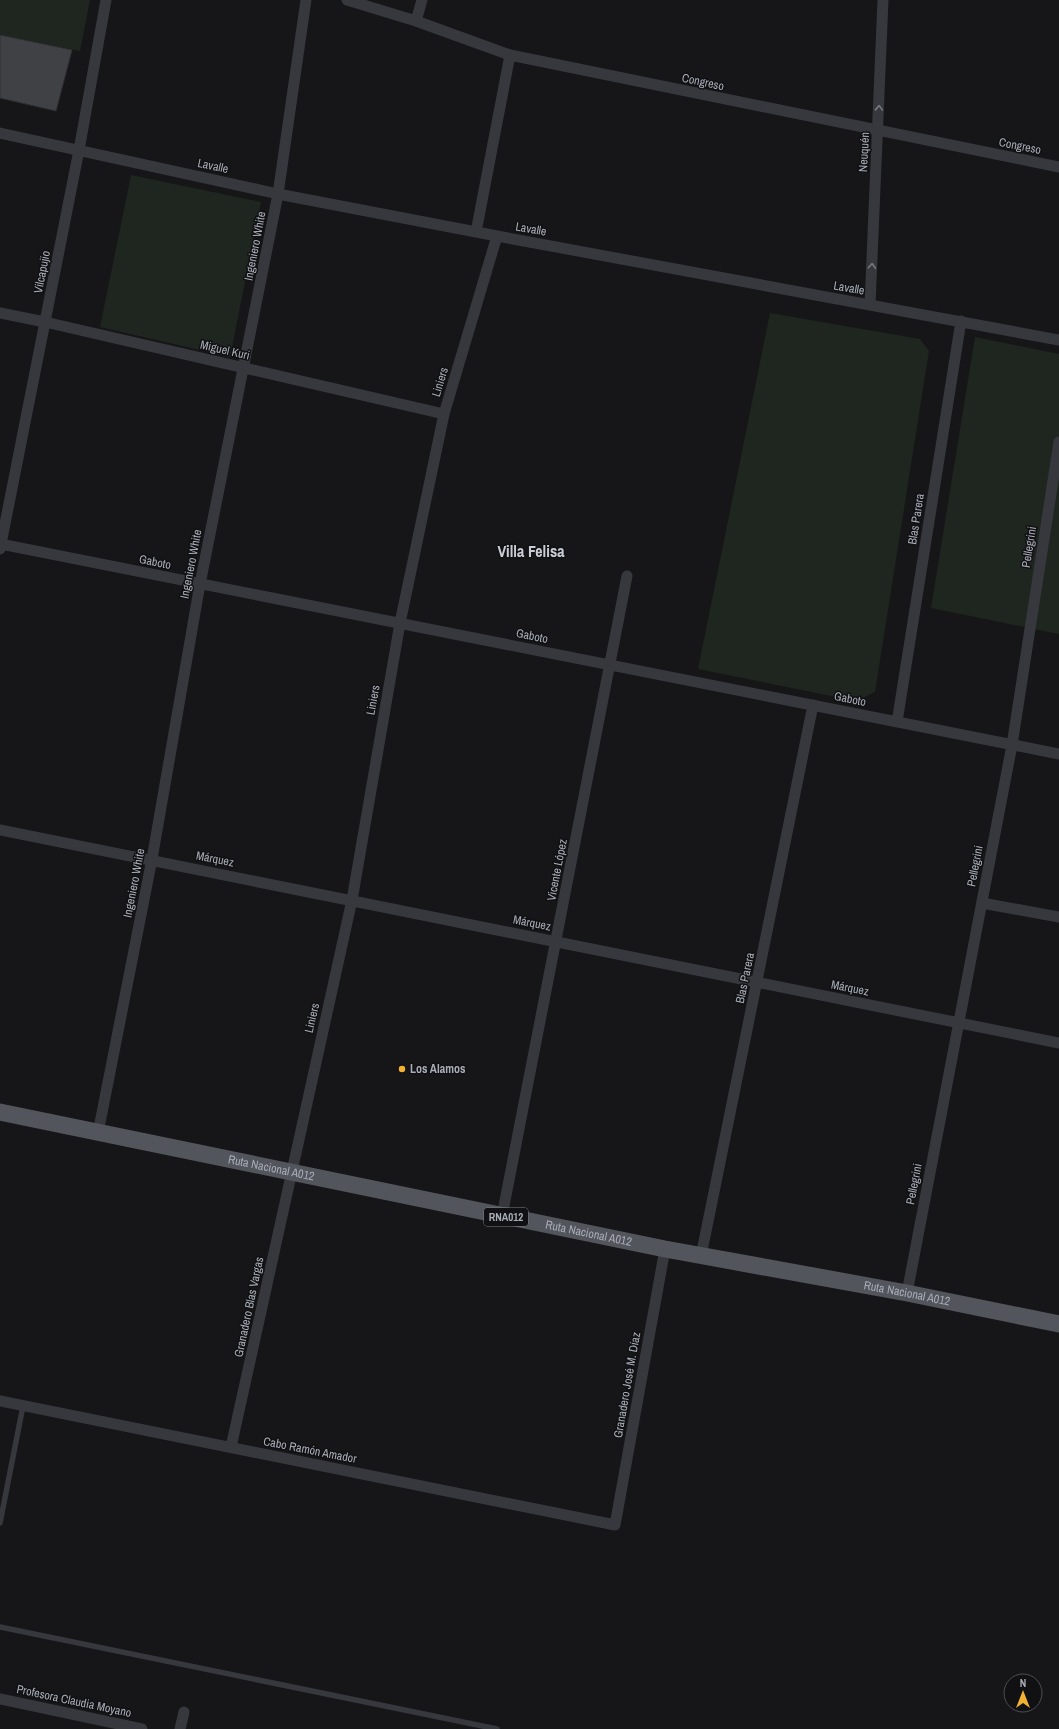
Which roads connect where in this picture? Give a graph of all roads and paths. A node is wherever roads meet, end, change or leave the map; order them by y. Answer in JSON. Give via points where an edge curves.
{"nodes":[{"id":1,"x":106,"y":0,"type":"edge"},
{"id":2,"x":306,"y":0,"type":"edge"},
{"id":3,"x":347,"y":0,"type":"edge"},
{"id":4,"x":422,"y":0,"type":"edge"},
{"id":5,"x":883,"y":0,"type":"edge"},
{"id":6,"x":416,"y":21,"type":"junction"},
{"id":7,"x":510,"y":56,"type":"junction"},
{"id":8,"x":878,"y":131,"type":"junction"},
{"id":9,"x":0,"y":133,"type":"edge"},
{"id":10,"x":79,"y":150,"type":"junction"},
{"id":11,"x":1059,"y":167,"type":"edge"},
{"id":12,"x":278,"y":194,"type":"junction"},
{"id":13,"x":476,"y":232,"type":"junction"},
{"id":14,"x":497,"y":236,"type":"junction"},
{"id":15,"x":870,"y":305,"type":"junction"},
{"id":16,"x":0,"y":313,"type":"edge"},
{"id":17,"x":961,"y":321,"type":"junction"},
{"id":18,"x":45,"y":322,"type":"junction"},
{"id":19,"x":1059,"y":340,"type":"edge"},
{"id":20,"x":244,"y":368,"type":"junction"},
{"id":21,"x":444,"y":414,"type":"junction"},
{"id":22,"x":1059,"y":442,"type":"edge"},
{"id":23,"x":0,"y":546,"type":"edge"},
{"id":24,"x":627,"y":576,"type":"dead end"},
{"id":25,"x":200,"y":584,"type":"junction"},
{"id":26,"x":400,"y":623,"type":"junction"},
{"id":27,"x":610,"y":665,"type":"junction"},
{"id":28,"x":813,"y":706,"type":"junction"},
{"id":29,"x":897,"y":722,"type":"junction"},
{"id":30,"x":1012,"y":745,"type":"junction"},
{"id":31,"x":1059,"y":754,"type":"edge"},
{"id":32,"x":0,"y":830,"type":"edge"},
{"id":33,"x":152,"y":859,"type":"junction"},
{"id":34,"x":352,"y":900,"type":"junction"},
{"id":35,"x":982,"y":903,"type":"junction"},
{"id":36,"x":1059,"y":917,"type":"edge"},
{"id":37,"x":556,"y":941,"type":"junction"},
{"id":38,"x":757,"y":982,"type":"junction"},
{"id":39,"x":958,"y":1023,"type":"junction"},
{"id":40,"x":1059,"y":1044,"type":"edge"},
{"id":41,"x":0,"y":1112,"type":"edge"},
{"id":42,"x":98,"y":1133,"type":"junction"},
{"id":43,"x":291,"y":1173,"type":"junction"},
{"id":44,"x":502,"y":1216,"type":"junction"},
{"id":45,"x":665,"y":1249,"type":"junction"},
{"id":46,"x":701,"y":1256,"type":"junction"},
{"id":47,"x":907,"y":1293,"type":"junction"},
{"id":48,"x":1013,"y":1314,"type":"junction"},
{"id":49,"x":1059,"y":1318,"type":"edge"},
{"id":50,"x":1059,"y":1324,"type":"edge"},
{"id":51,"x":0,"y":1401,"type":"edge"},
{"id":52,"x":23,"y":1406,"type":"junction"},
{"id":53,"x":231,"y":1447,"type":"junction"},
{"id":54,"x":0,"y":1523,"type":"edge"},
{"id":55,"x":614,"y":1525,"type":"joint"},
{"id":56,"x":0,"y":1627,"type":"edge"},
{"id":57,"x":0,"y":1699,"type":"edge"},
{"id":58,"x":184,"y":1712,"type":"dead end"},
{"id":59,"x":142,"y":1729,"type":"edge"},
{"id":60,"x":180,"y":1729,"type":"edge"},
{"id":61,"x":497,"y":1729,"type":"edge"}],
"edges":[{"from":1,"to":10,"type":"street","name":"Vilcapujio"},
{"from":2,"to":12,"type":"street","name":"Ingeniero White"},
{"from":3,"to":6,"type":"street","name":"Congreso"},
{"from":4,"to":6,"type":"street"},
{"from":8,"to":5,"type":"street","name":"Neuquén","one_way":true},
{"from":6,"to":7,"type":"street","name":"Congreso"},
{"from":7,"to":8,"type":"street","name":"Congreso"},
{"from":7,"to":13,"type":"street"},
{"from":8,"to":11,"type":"street","name":"Congreso"},
{"from":15,"to":8,"type":"street","name":"Neuquén","one_way":true},
{"from":9,"to":10,"type":"street","name":"Lavalle"},
{"from":10,"to":12,"type":"street","name":"Lavalle"},
{"from":10,"to":18,"type":"street","name":"Vilcapujio"},
{"from":12,"to":13,"type":"street","name":"Lavalle"},
{"from":12,"to":20,"type":"street","name":"Ingeniero White"},
{"from":13,"to":14,"type":"street","name":"Lavalle"},
{"from":14,"to":15,"type":"street","name":"Lavalle"},
{"from":14,"to":21,"type":"street","name":"Liniers"},
{"from":15,"to":17,"type":"street","name":"Lavalle"},
{"from":16,"to":18,"type":"street","name":"Miguel Kuri"},
{"from":17,"to":19,"type":"street","name":"Lavalle"},
{"from":17,"to":29,"type":"street","name":"Blas Parera"},
{"from":18,"to":20,"type":"street","name":"Miguel Kuri"},
{"from":18,"to":23,"type":"street","name":"Vilcapujio"},
{"from":20,"to":21,"type":"street","name":"Miguel Kuri"},
{"from":20,"to":25,"type":"street","name":"Ingeniero White"},
{"from":21,"to":26,"type":"street","name":"Liniers"},
{"from":22,"to":30,"type":"street","name":"Pellegrini"},
{"from":23,"to":25,"type":"street","name":"Gaboto"},
{"from":24,"to":27,"type":"street","name":"Vicente López"},
{"from":25,"to":26,"type":"street","name":"Gaboto"},
{"from":25,"to":33,"type":"street","name":"Ingeniero White"},
{"from":26,"to":27,"type":"street","name":"Gaboto"},
{"from":26,"to":34,"type":"street","name":"Liniers"},
{"from":27,"to":28,"type":"street","name":"Gaboto"},
{"from":27,"to":37,"type":"street","name":"Vicente López"},
{"from":28,"to":29,"type":"street","name":"Gaboto"},
{"from":28,"to":38,"type":"street","name":"Blas Parera"},
{"from":29,"to":30,"type":"street","name":"Gaboto"},
{"from":30,"to":31,"type":"street","name":"Gaboto"},
{"from":30,"to":35,"type":"street","name":"Pellegrini"},
{"from":32,"to":33,"type":"street","name":"Márquez"},
{"from":33,"to":34,"type":"street","name":"Márquez"},
{"from":33,"to":42,"type":"street","name":"Ingeniero White"},
{"from":34,"to":37,"type":"street","name":"Márquez"},
{"from":34,"to":43,"type":"street","name":"Liniers"},
{"from":35,"to":36,"type":"street"},
{"from":35,"to":39,"type":"street","name":"Pellegrini"},
{"from":37,"to":38,"type":"street","name":"Márquez"},
{"from":37,"to":44,"type":"street","name":"Vicente López"},
{"from":38,"to":39,"type":"street","name":"Márquez"},
{"from":38,"to":46,"type":"street","name":"Blas Parera"},
{"from":39,"to":40,"type":"street","name":"Márquez"},
{"from":39,"to":47,"type":"street","name":"Pellegrini"},
{"from":41,"to":42,"type":"main road","name":"Ruta Nacional A012","number":"RNA012"},
{"from":42,"to":43,"type":"main road","name":"Ruta Nacional A012","number":"RNA012"},
{"from":43,"to":44,"type":"main road","name":"Ruta Nacional A012","number":"RNA012"},
{"from":43,"to":53,"type":"street","name":"Granadero Blas Vargas"},
{"from":44,"to":45,"type":"main road","name":"Ruta Nacional A012","number":"RNA012"},
{"from":45,"to":46,"type":"main road","name":"Ruta Nacional A012","number":"RNA012"},
{"from":45,"to":55,"type":"street","name":"Granadero José M. Díaz"},
{"from":46,"to":47,"type":"main road","name":"Ruta Nacional A012","number":"RNA012"},
{"from":47,"to":48,"type":"main road","name":"Ruta Nacional A012","number":"RNA012"},
{"from":48,"to":49,"type":"main road","name":"Ruta Nacional A012","number":"RNA012"},
{"from":48,"to":50,"type":"main road","name":"Ruta Nacional A012","number":"RNA012"},
{"from":51,"to":52,"type":"street","name":"Cabo Ramón Amador"},
{"from":52,"to":53,"type":"street","name":"Cabo Ramón Amador"},
{"from":52,"to":54,"type":"lane"},
{"from":53,"to":55,"type":"street","name":"Cabo Ramón Amador"},
{"from":56,"to":61,"type":"lane"},
{"from":57,"to":59,"type":"street","name":"Profesora Claudia Moyano"},
{"from":58,"to":60,"type":"street"}]}
